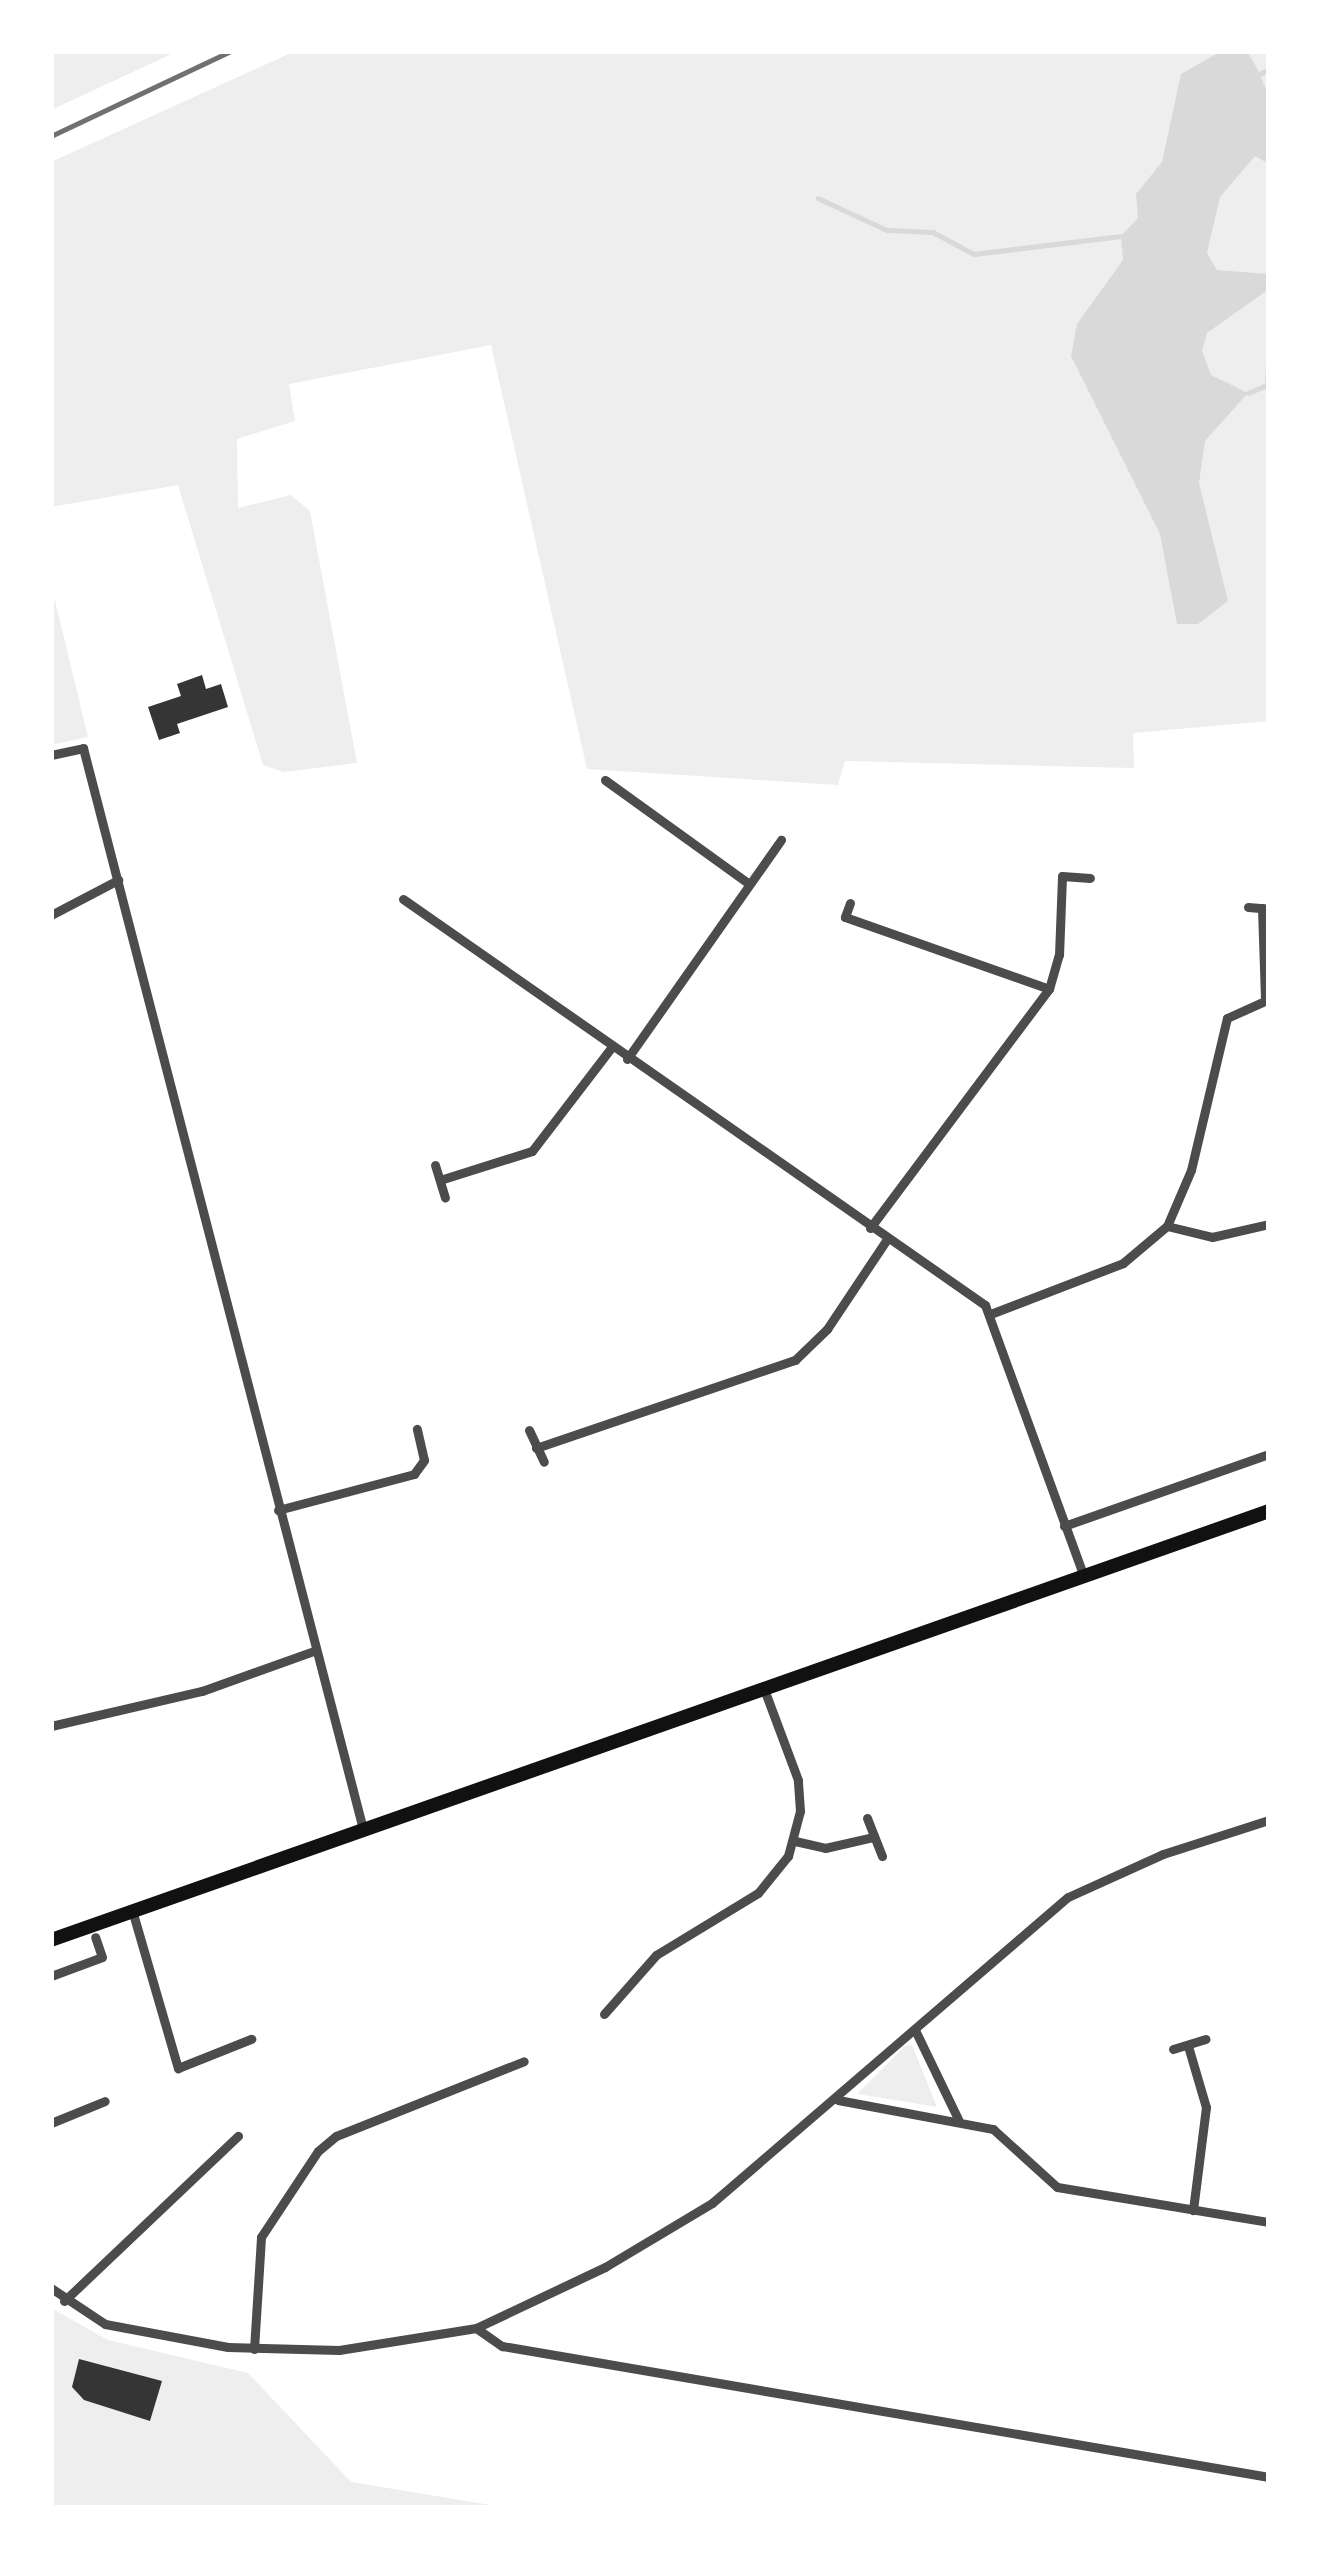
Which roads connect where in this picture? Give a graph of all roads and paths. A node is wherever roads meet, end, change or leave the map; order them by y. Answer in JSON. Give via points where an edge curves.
{"nodes":[{"id":1,"x":51,"y":755,"type":"edge"},
{"id":2,"x":605,"y":780,"type":"dead end"},
{"id":3,"x":645,"y":789,"type":"dead end"},
{"id":4,"x":635,"y":802,"type":"junction"},
{"id":5,"x":782,"y":840,"type":"dead end"},
{"id":6,"x":1090,"y":878,"type":"dead end"},
{"id":7,"x":118,"y":880,"type":"junction"},
{"id":8,"x":748,"y":883,"type":"junction"},
{"id":9,"x":403,"y":898,"type":"dead end"},
{"id":10,"x":850,"y":903,"type":"dead end"},
{"id":11,"x":1248,"y":908,"type":"dead end"},
{"id":12,"x":1265,"y":909,"type":"edge"},
{"id":13,"x":51,"y":915,"type":"edge"},
{"id":14,"x":1049,"y":989,"type":"junction"},
{"id":15,"x":1267,"y":999,"type":"edge"},
{"id":16,"x":610,"y":1048,"type":"junction"},
{"id":17,"x":628,"y":1059,"type":"junction"},
{"id":18,"x":435,"y":1165,"type":"dead end"},
{"id":19,"x":440,"y":1180,"type":"junction"},
{"id":20,"x":446,"y":1197,"type":"dead end"},
{"id":21,"x":1269,"y":1224,"type":"edge"},
{"id":22,"x":1167,"y":1226,"type":"junction"},
{"id":23,"x":870,"y":1228,"type":"junction"},
{"id":24,"x":887,"y":1239,"type":"junction"},
{"id":25,"x":993,"y":1313,"type":"junction"},
{"id":26,"x":529,"y":1430,"type":"dead end"},
{"id":27,"x":415,"y":1433,"type":"dead end"},
{"id":28,"x":536,"y":1448,"type":"junction"},
{"id":29,"x":1269,"y":1454,"type":"edge"},
{"id":30,"x":544,"y":1462,"type":"dead end"},
{"id":31,"x":278,"y":1510,"type":"junction"},
{"id":32,"x":1269,"y":1511,"type":"edge"},
{"id":33,"x":1064,"y":1526,"type":"junction"},
{"id":34,"x":1084,"y":1577,"type":"junction"},
{"id":35,"x":314,"y":1651,"type":"junction"},
{"id":36,"x":764,"y":1689,"type":"junction"},
{"id":37,"x":51,"y":1726,"type":"edge"},
{"id":38,"x":867,"y":1818,"type":"dead end"},
{"id":39,"x":1269,"y":1820,"type":"edge"},
{"id":40,"x":363,"y":1829,"type":"junction"},
{"id":41,"x":874,"y":1837,"type":"junction"},
{"id":42,"x":795,"y":1841,"type":"junction"},
{"id":43,"x":882,"y":1856,"type":"dead end"},
{"id":44,"x":132,"y":1910,"type":"junction"},
{"id":45,"x":94,"y":1937,"type":"dead end"},
{"id":46,"x":51,"y":1940,"type":"edge"},
{"id":47,"x":51,"y":1976,"type":"edge"},
{"id":48,"x":603,"y":1982,"type":"dead end"},
{"id":49,"x":617,"y":1994,"type":"junction"},
{"id":50,"x":604,"y":2014,"type":"dead end"},
{"id":51,"x":915,"y":2030,"type":"junction"},
{"id":52,"x":251,"y":2039,"type":"dead end"},
{"id":53,"x":1205,"y":2039,"type":"dead end"},
{"id":54,"x":1188,"y":2046,"type":"junction"},
{"id":55,"x":1172,"y":2049,"type":"dead end"},
{"id":56,"x":506,"y":2050,"type":"dead end"},
{"id":57,"x":838,"y":2100,"type":"junction"},
{"id":58,"x":105,"y":2101,"type":"dead end"},
{"id":59,"x":958,"y":2119,"type":"junction"},
{"id":60,"x":51,"y":2123,"type":"edge"},
{"id":61,"x":238,"y":2136,"type":"dead end"},
{"id":62,"x":1192,"y":2210,"type":"junction"},
{"id":63,"x":1269,"y":2222,"type":"edge"},
{"id":64,"x":51,"y":2288,"type":"edge"},
{"id":65,"x":64,"y":2301,"type":"junction"},
{"id":66,"x":476,"y":2328,"type":"junction"},
{"id":67,"x":254,"y":2349,"type":"junction"},
{"id":68,"x":1269,"y":2477,"type":"edge"}],
"edges":[{"from":1,"to":7,"type":"street","via":[[83,748]]},
{"from":2,"to":4,"type":"street"},
{"from":3,"to":4,"type":"street"},
{"from":4,"to":8,"type":"street"},
{"from":5,"to":8,"type":"street"},
{"from":6,"to":14,"type":"street","via":[[1062,876],[1059,955]]},
{"from":7,"to":13,"type":"street"},
{"from":7,"to":31,"type":"street"},
{"from":8,"to":17,"type":"street"},
{"from":9,"to":16,"type":"street"},
{"from":10,"to":14,"type":"street","via":[[845,917]]},
{"from":11,"to":12,"type":"street"},
{"from":12,"to":15,"type":"street"},
{"from":14,"to":23,"type":"street"},
{"from":15,"to":22,"type":"street","via":[[1227,1018],[1191,1170]]},
{"from":16,"to":17,"type":"street"},
{"from":16,"to":19,"type":"street","via":[[532,1151]]},
{"from":17,"to":23,"type":"street"},
{"from":18,"to":19,"type":"street"},
{"from":19,"to":20,"type":"street"},
{"from":21,"to":22,"type":"street","via":[[1212,1237]]},
{"from":22,"to":25,"type":"street","via":[[1123,1263]]},
{"from":23,"to":24,"type":"street"},
{"from":24,"to":25,"type":"street"},
{"from":24,"to":28,"type":"street","via":[[827,1329],[795,1360]]},
{"from":25,"to":33,"type":"street"},
{"from":26,"to":28,"type":"street"},
{"from":27,"to":31,"type":"street","via":[[424,1460],[414,1474]]},
{"from":28,"to":30,"type":"street"},
{"from":29,"to":33,"type":"street"},
{"from":31,"to":35,"type":"street"},
{"from":32,"to":34,"type":"main road"},
{"from":33,"to":34,"type":"street"},
{"from":34,"to":36,"type":"main road"},
{"from":35,"to":37,"type":"street","via":[[202,1691]]},
{"from":35,"to":40,"type":"street"},
{"from":36,"to":40,"type":"main road"},
{"from":36,"to":42,"type":"street","via":[[798,1780]]},
{"from":38,"to":41,"type":"street"},
{"from":39,"to":51,"type":"street","via":[[1162,1854],[1068,1897]]},
{"from":40,"to":44,"type":"main road"},
{"from":41,"to":42,"type":"street","via":[[825,1848]]},
{"from":41,"to":43,"type":"street"},
{"from":42,"to":49,"type":"street","via":[[758,1893],[656,1954]]},
{"from":44,"to":46,"type":"main road"},
{"from":44,"to":52,"type":"street","via":[[178,2068]]},
{"from":45,"to":47,"type":"street","via":[[102,1957]]},
{"from":48,"to":49,"type":"street"},
{"from":49,"to":50,"type":"street"},
{"from":51,"to":57,"type":"street"},
{"from":51,"to":59,"type":"street"},
{"from":53,"to":54,"type":"street"},
{"from":54,"to":55,"type":"street"},
{"from":54,"to":62,"type":"street","via":[[1206,2107]]},
{"from":56,"to":67,"type":"street","via":[[518,2062],[336,2136],[318,2151],[261,2237]]},
{"from":57,"to":59,"type":"street"},
{"from":57,"to":66,"type":"street","via":[[712,2203]]},
{"from":58,"to":60,"type":"street"},
{"from":59,"to":62,"type":"street","via":[[993,2129],[1057,2187]]},
{"from":61,"to":65,"type":"street"},
{"from":62,"to":63,"type":"street"},
{"from":64,"to":65,"type":"street"},
{"from":65,"to":67,"type":"street","via":[[140,2334]]},
{"from":66,"to":67,"type":"street","via":[[393,2345]]},
{"from":66,"to":68,"type":"street","via":[[502,2346]]}]}
